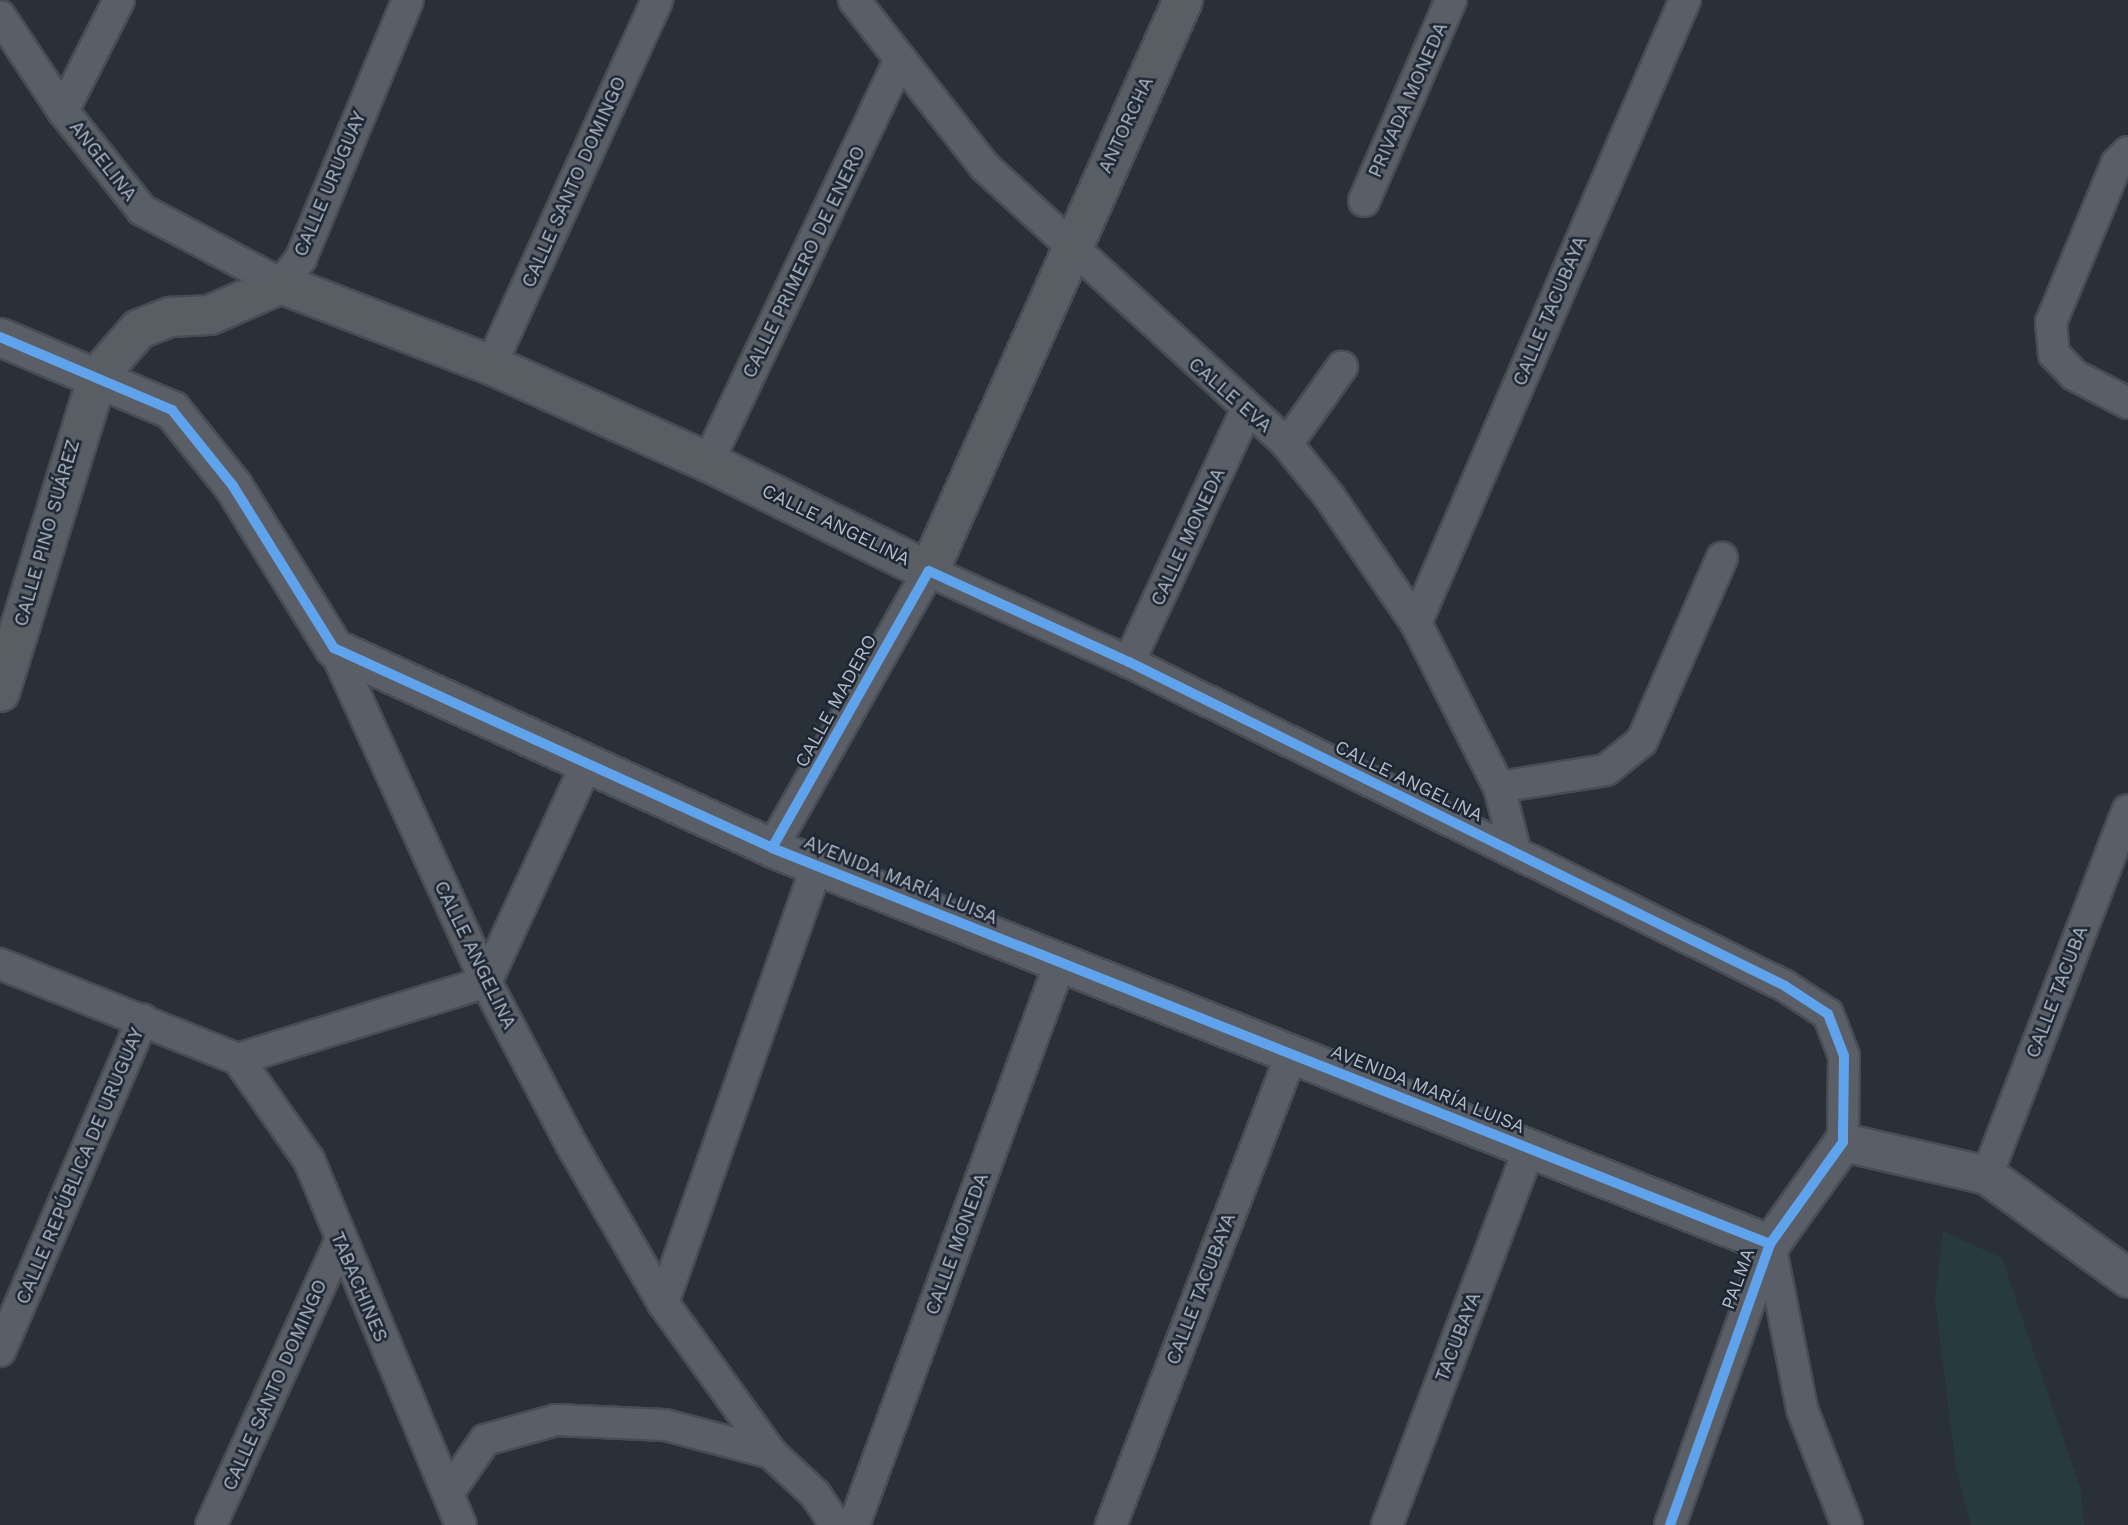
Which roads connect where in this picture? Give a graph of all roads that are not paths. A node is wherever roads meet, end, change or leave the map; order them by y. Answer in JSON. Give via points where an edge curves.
{"nodes":[{"id":1,"x":118,"y":0,"type":"edge"},
{"id":2,"x":408,"y":0,"type":"edge"},
{"id":3,"x":657,"y":0,"type":"edge"},
{"id":4,"x":854,"y":0,"type":"edge"},
{"id":5,"x":1183,"y":0,"type":"edge"},
{"id":6,"x":1451,"y":0,"type":"edge"},
{"id":7,"x":1685,"y":0,"type":"edge"},
{"id":8,"x":0,"y":16,"type":"edge"},
{"id":9,"x":899,"y":62,"type":"junction"},
{"id":10,"x":64,"y":111,"type":"junction"},
{"id":11,"x":2128,"y":152,"type":"edge"},
{"id":12,"x":1364,"y":201,"type":"dead end"},
{"id":13,"x":1069,"y":250,"type":"junction"},
{"id":14,"x":281,"y":284,"type":"junction"},
{"id":15,"x":0,"y":337,"type":"edge"},
{"id":16,"x":491,"y":365,"type":"junction"},
{"id":17,"x":1342,"y":366,"type":"dead end"},
{"id":18,"x":98,"y":376,"type":"junction"},
{"id":19,"x":2128,"y":403,"type":"edge"},
{"id":20,"x":1246,"y":411,"type":"junction"},
{"id":21,"x":1287,"y":444,"type":"junction"},
{"id":22,"x":708,"y":461,"type":"junction"},
{"id":23,"x":1722,"y":558,"type":"dead end"},
{"id":24,"x":929,"y":571,"type":"junction"},
{"id":25,"x":1416,"y":623,"type":"junction"},
{"id":26,"x":334,"y":648,"type":"junction"},
{"id":27,"x":1129,"y":662,"type":"junction"},
{"id":28,"x":0,"y":692,"type":"edge"},
{"id":29,"x":586,"y":766,"type":"junction"},
{"id":30,"x":1499,"y":788,"type":"junction"},
{"id":31,"x":2128,"y":810,"type":"edge"},
{"id":32,"x":772,"y":848,"type":"junction"},
{"id":33,"x":1516,"y":853,"type":"junction"},
{"id":34,"x":817,"y":864,"type":"junction"},
{"id":35,"x":1060,"y":963,"type":"junction"},
{"id":36,"x":0,"y":964,"type":"edge"},
{"id":37,"x":486,"y":982,"type":"junction"},
{"id":38,"x":143,"y":1020,"type":"junction"},
{"id":39,"x":1292,"y":1053,"type":"junction"},
{"id":40,"x":238,"y":1059,"type":"junction"},
{"id":41,"x":1843,"y":1142,"type":"junction"},
{"id":42,"x":1529,"y":1149,"type":"junction"},
{"id":43,"x":1987,"y":1175,"type":"junction"},
{"id":44,"x":339,"y":1244,"type":"junction"},
{"id":45,"x":1770,"y":1244,"type":"junction"},
{"id":46,"x":2128,"y":1278,"type":"edge"},
{"id":47,"x":663,"y":1303,"type":"junction"},
{"id":48,"x":0,"y":1351,"type":"edge"},
{"id":49,"x":771,"y":1453,"type":"junction"},
{"id":50,"x":449,"y":1492,"type":"junction"},
{"id":51,"x":211,"y":1525,"type":"edge"},
{"id":52,"x":461,"y":1525,"type":"edge"},
{"id":53,"x":836,"y":1525,"type":"edge"},
{"id":54,"x":854,"y":1525,"type":"edge"},
{"id":55,"x":1111,"y":1525,"type":"edge"},
{"id":56,"x":1387,"y":1525,"type":"edge"},
{"id":57,"x":1670,"y":1525,"type":"edge"},
{"id":58,"x":1847,"y":1525,"type":"edge"}],
"edges":[{"from":1,"to":10,"type":"street"},
{"from":2,"to":14,"type":"street","name":"CALLE URUGUAY","via":[[301,258]]},
{"from":3,"to":16,"type":"street","name":"CALLE SANTO DOMINGO"},
{"from":4,"to":9,"type":"street","name":"CALLE EVA"},
{"from":5,"to":13,"type":"main road","name":"ANTORCHA"},
{"from":6,"to":12,"type":"street","name":"PRIVADA MONEDA"},
{"from":7,"to":25,"type":"street","name":"CALLE TACUBAYA"},
{"from":8,"to":10,"type":"street","name":"ANGELINA"},
{"from":9,"to":13,"type":"street","name":"CALLE EVA","via":[[984,166]]},
{"from":9,"to":22,"type":"street","name":"CALLE PRIMERO DE ENERO"},
{"from":10,"to":14,"type":"street","name":"ANGELINA","via":[[142,210]]},
{"from":11,"to":19,"type":"street","via":[[2117,163],[2051,322],[2054,354],[2074,375]]},
{"from":13,"to":20,"type":"street","name":"CALLE EVA"},
{"from":13,"to":24,"type":"main road","name":"CALLE MADERO"},
{"from":14,"to":16,"type":"main road","name":"CALLE ANGELINA"},
{"from":14,"to":18,"type":"main road","name":"CALLE URUGUAY","via":[[210,316],[171,317],[139,329]]},
{"from":15,"to":18,"type":"street"},
{"from":16,"to":22,"type":"main road","name":"CALLE ANGELINA"},
{"from":17,"to":21,"type":"street"},
{"from":18,"to":26,"type":"street","via":[[172,410],[233,486]]},
{"from":18,"to":28,"type":"main road","name":"CALLE PINO SUÁREZ"},
{"from":20,"to":21,"type":"street","name":"CALLE EVA"},
{"from":20,"to":27,"type":"street","name":"CALLE MONEDA"},
{"from":21,"to":25,"type":"street","name":"CALLE EVA"},
{"from":22,"to":24,"type":"main road","name":"CALLE ANGELINA"},
{"from":23,"to":30,"type":"street","via":[[1642,741],[1606,770]]},
{"from":24,"to":27,"type":"street","name":"CALLE ANGELINA"},
{"from":24,"to":32,"type":"street","name":"CALLE MADERO"},
{"from":25,"to":30,"type":"street","name":"CALLE EVA"},
{"from":26,"to":29,"type":"street","name":"AVENIDA MARÍA LUISA"},
{"from":26,"to":37,"type":"street","name":"CALLE ANGELINA"},
{"from":27,"to":33,"type":"street","name":"CALLE ANGELINA"},
{"from":29,"to":32,"type":"street","name":"AVENIDA MARÍA LUISA"},
{"from":29,"to":37,"type":"street"},
{"from":30,"to":33,"type":"street","name":"CALLE EVA"},
{"from":31,"to":43,"type":"street","name":"CALLE TACUBA"},
{"from":32,"to":34,"type":"street","name":"AVENIDA MARÍA LUISA"},
{"from":33,"to":41,"type":"street","name":"CALLE ANGELINA","via":[[1785,986],[1828,1014],[1844,1056]]},
{"from":34,"to":35,"type":"street","name":"AVENIDA MARÍA LUISA"},
{"from":34,"to":47,"type":"street"},
{"from":35,"to":39,"type":"street","name":"AVENIDA MARÍA LUISA"},
{"from":35,"to":54,"type":"street","name":"CALLE MONEDA"},
{"from":36,"to":38,"type":"street"},
{"from":37,"to":40,"type":"street"},
{"from":37,"to":47,"type":"street","name":"CALLE ANGELINA","via":[[571,1144]]},
{"from":38,"to":40,"type":"street"},
{"from":38,"to":48,"type":"street","name":"CALLE REPÚBLICA DE URUGUAY"},
{"from":39,"to":42,"type":"street","name":"AVENIDA MARÍA LUISA"},
{"from":39,"to":55,"type":"street","name":"CALLE TACUBAYA"},
{"from":40,"to":44,"type":"street","name":"TABACHINES","via":[[309,1160]]},
{"from":41,"to":43,"type":"street"},
{"from":41,"to":45,"type":"street","name":"PALMA"},
{"from":42,"to":45,"type":"street","name":"AVENIDA MARÍA LUISA"},
{"from":42,"to":56,"type":"street","name":"TACUBAYA"},
{"from":43,"to":46,"type":"street"},
{"from":44,"to":50,"type":"street","name":"TABACHINES"},
{"from":44,"to":51,"type":"street","name":"CALLE SANTO DOMINGO"},
{"from":45,"to":57,"type":"street","name":"PALMA"},
{"from":45,"to":58,"type":"street","via":[[1802,1409]]},
{"from":47,"to":49,"type":"street","name":"CALLE ANGELINA"},
{"from":49,"to":50,"type":"street","via":[[665,1425],[556,1420],[485,1440]]},
{"from":49,"to":53,"type":"street","name":"CALLE ANGELINA","via":[[815,1494]]},
{"from":50,"to":52,"type":"street","name":"TABACHINES"}]}
